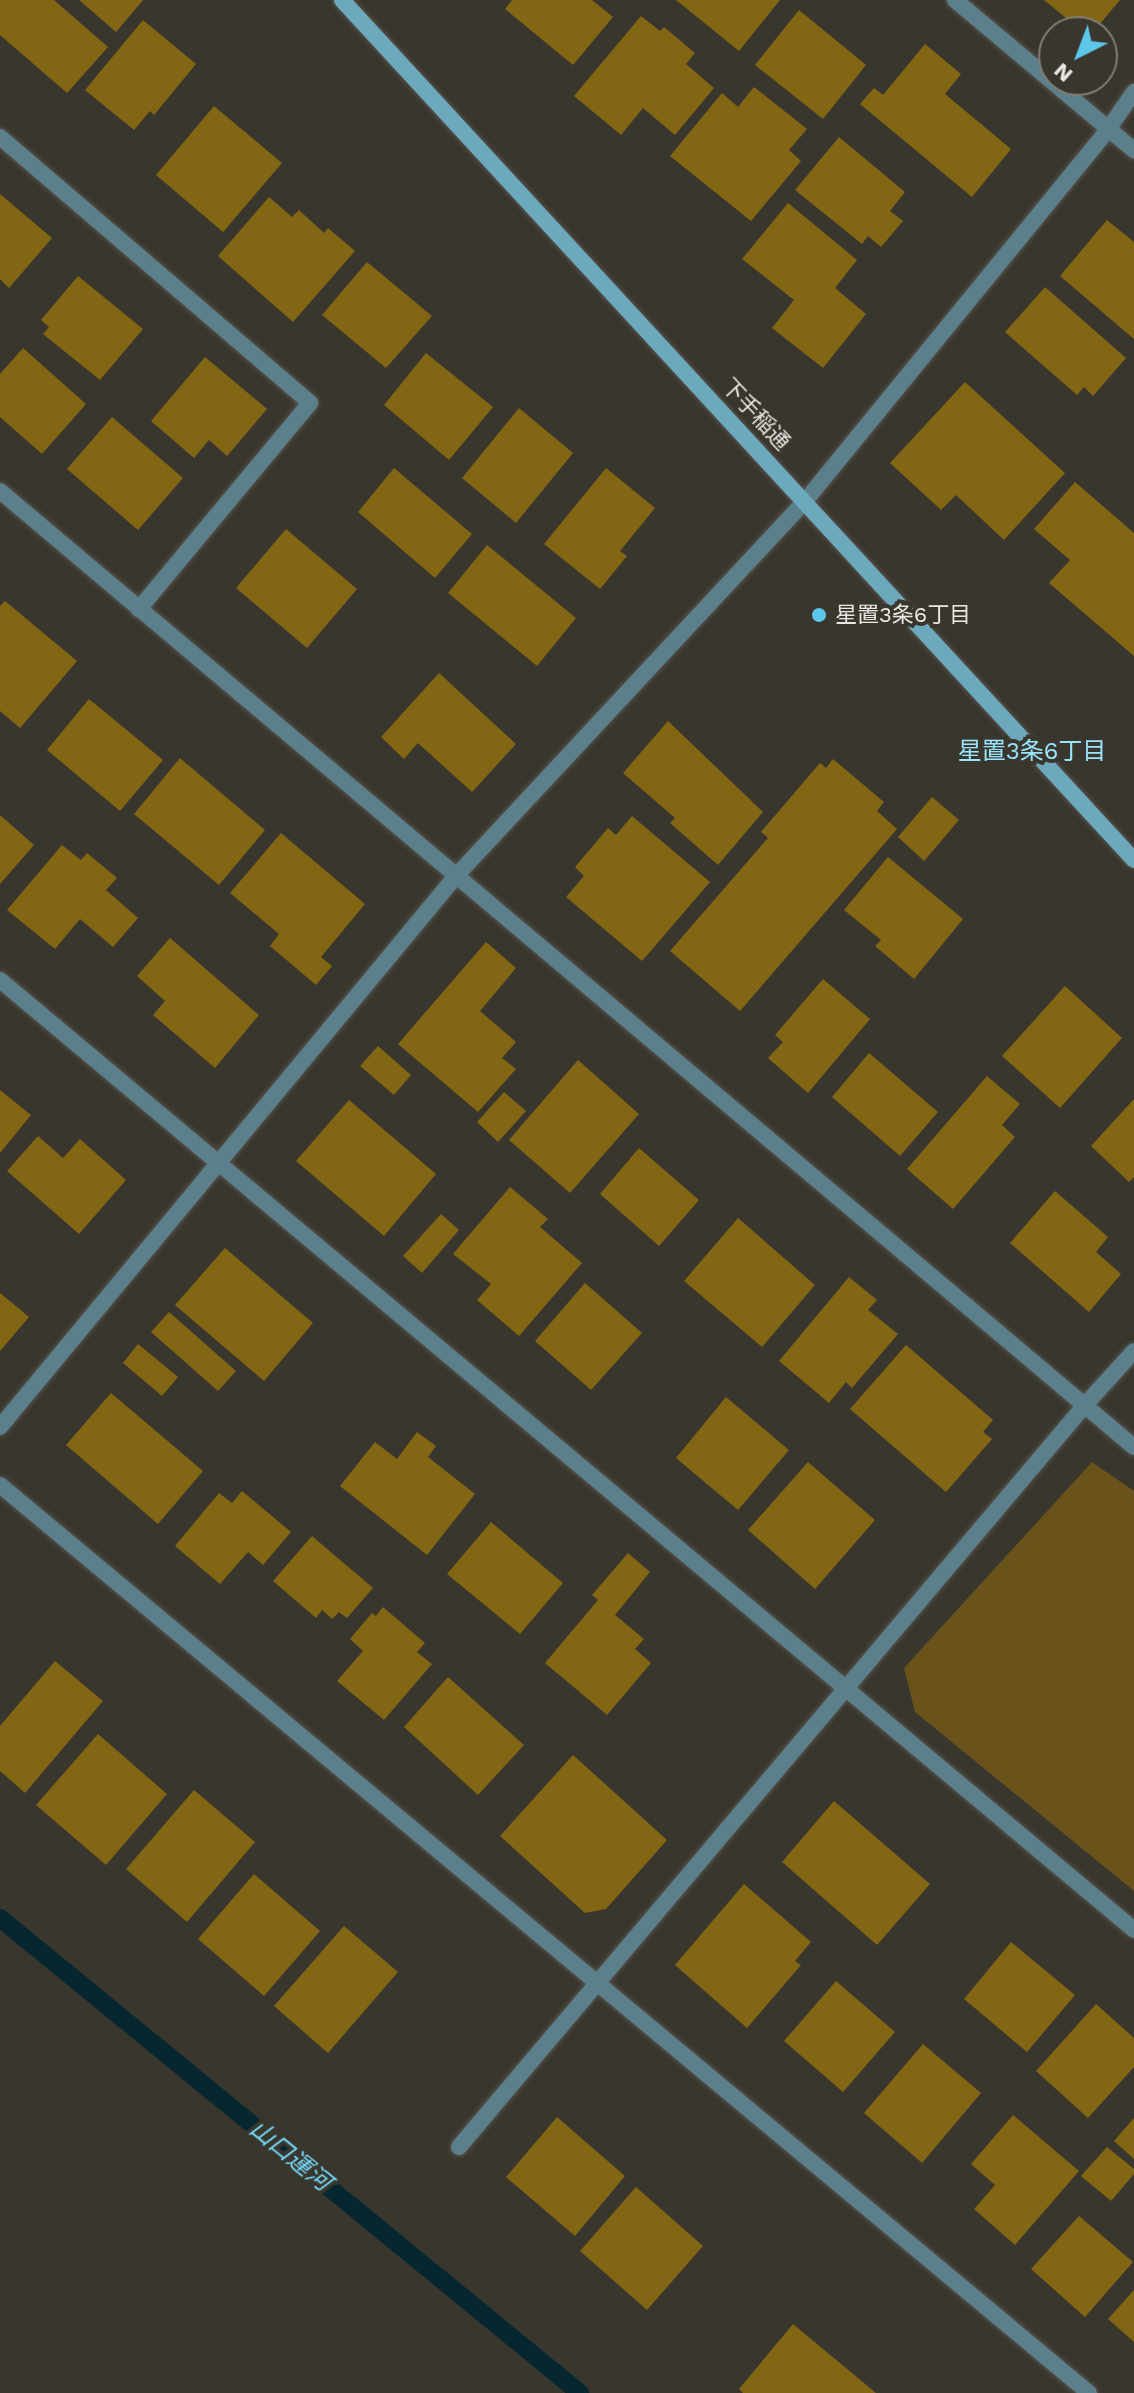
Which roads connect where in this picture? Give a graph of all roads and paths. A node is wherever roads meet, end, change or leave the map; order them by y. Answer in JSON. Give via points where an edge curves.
{"nodes":[{"id":1,"x":342,"y":0,"type":"edge"},
{"id":2,"x":955,"y":0,"type":"edge"},
{"id":3,"x":1134,"y":92,"type":"edge"},
{"id":4,"x":1109,"y":128,"type":"junction"},
{"id":5,"x":0,"y":137,"type":"edge"},
{"id":6,"x":1134,"y":150,"type":"edge"},
{"id":7,"x":0,"y":491,"type":"edge"},
{"id":8,"x":806,"y":500,"type":"junction"},
{"id":9,"x":139,"y":609,"type":"junction"},
{"id":10,"x":1134,"y":860,"type":"edge"},
{"id":11,"x":456,"y":876,"type":"junction"},
{"id":12,"x":0,"y":980,"type":"edge"},
{"id":13,"x":217,"y":1165,"type":"junction"},
{"id":14,"x":1134,"y":1351,"type":"edge"},
{"id":15,"x":1084,"y":1406,"type":"junction"},
{"id":16,"x":0,"y":1427,"type":"edge"},
{"id":17,"x":1134,"y":1447,"type":"edge"},
{"id":18,"x":0,"y":1485,"type":"edge"},
{"id":19,"x":845,"y":1690,"type":"junction"},
{"id":20,"x":1134,"y":1930,"type":"edge"},
{"id":21,"x":599,"y":1984,"type":"junction"},
{"id":22,"x":459,"y":2147,"type":"dead end"},
{"id":23,"x":1089,"y":2393,"type":"edge"}],
"edges":[{"from":1,"to":8,"type":"street","name":"下手稲通"},
{"from":2,"to":4,"type":"street"},
{"from":3,"to":4,"type":"street"},
{"from":4,"to":6,"type":"street"},
{"from":4,"to":8,"type":"street"},
{"from":5,"to":9,"type":"street","via":[[310,403]]},
{"from":7,"to":9,"type":"street"},
{"from":8,"to":10,"type":"street","name":"下手稲通"},
{"from":8,"to":11,"type":"street"},
{"from":9,"to":11,"type":"street"},
{"from":11,"to":13,"type":"street"},
{"from":11,"to":15,"type":"street"},
{"from":12,"to":13,"type":"street"},
{"from":13,"to":16,"type":"street"},
{"from":13,"to":19,"type":"street"},
{"from":14,"to":15,"type":"street"},
{"from":15,"to":17,"type":"street"},
{"from":15,"to":19,"type":"street"},
{"from":18,"to":21,"type":"street"},
{"from":19,"to":20,"type":"street"},
{"from":19,"to":21,"type":"street"},
{"from":21,"to":22,"type":"street"},
{"from":21,"to":23,"type":"street"}]}
